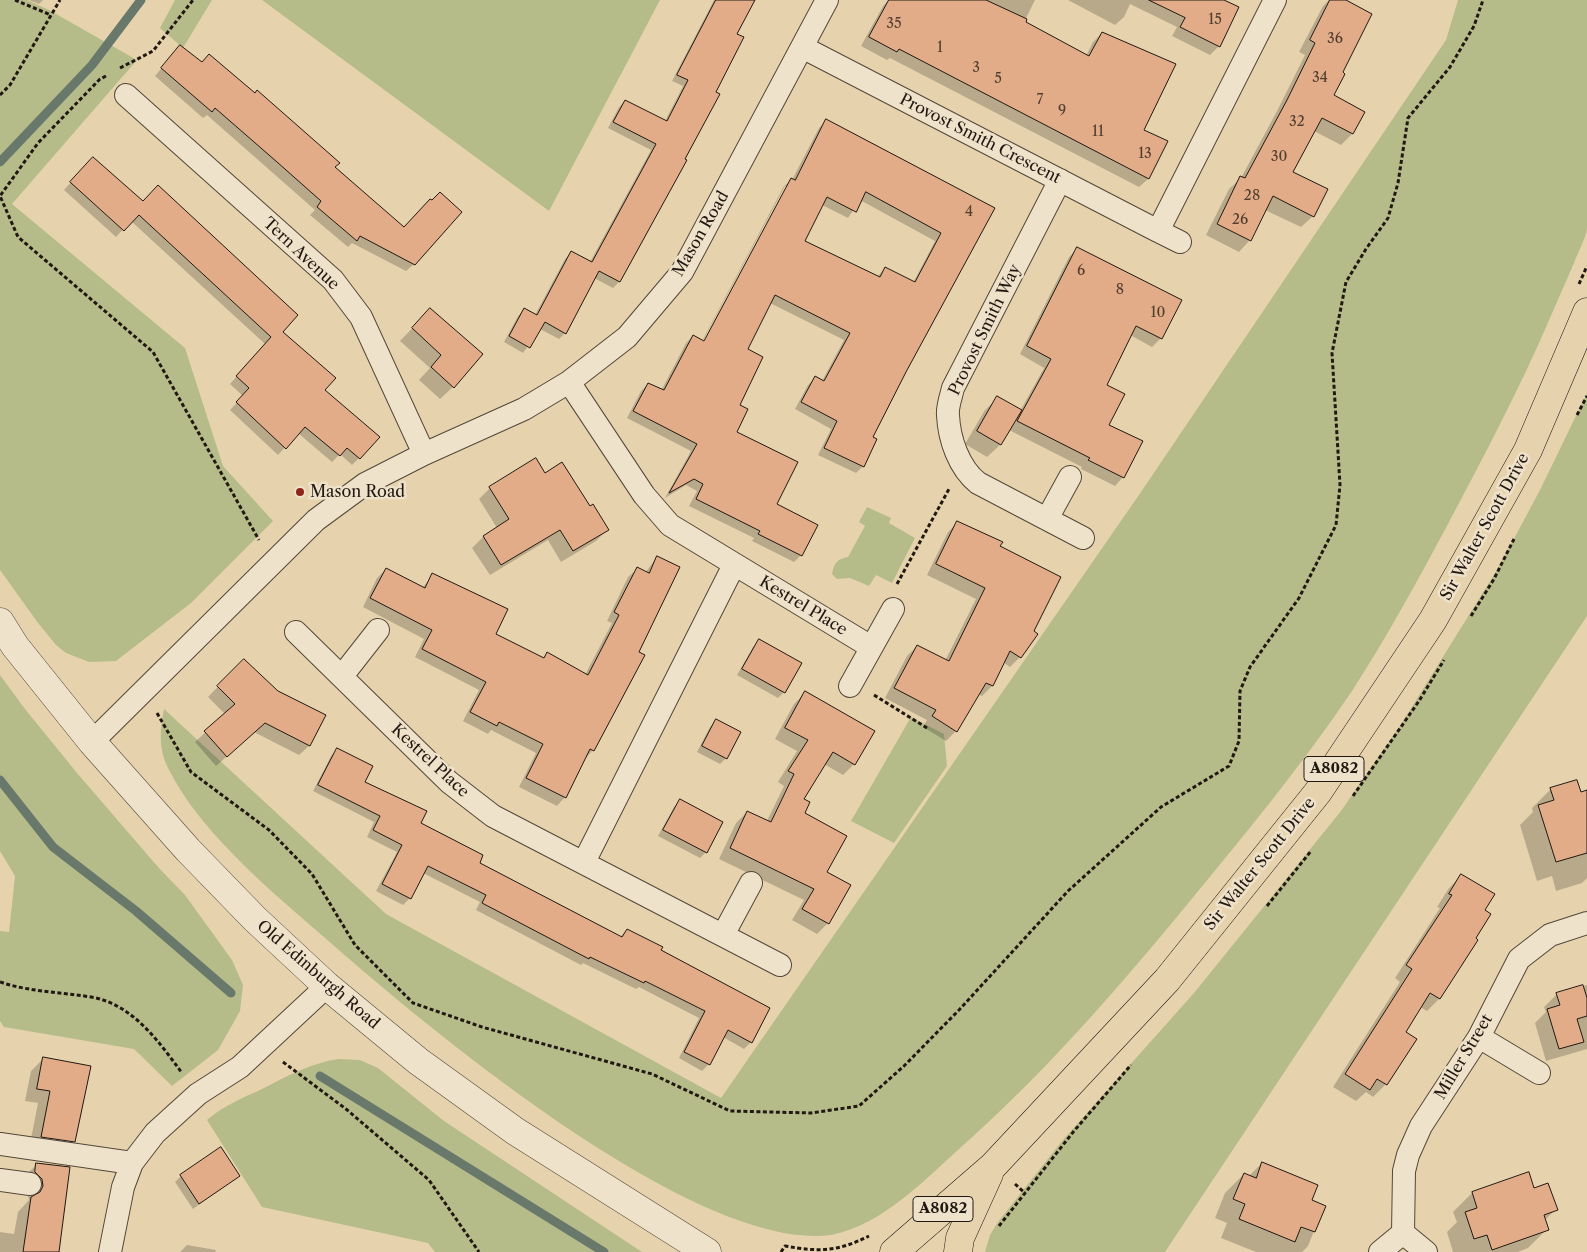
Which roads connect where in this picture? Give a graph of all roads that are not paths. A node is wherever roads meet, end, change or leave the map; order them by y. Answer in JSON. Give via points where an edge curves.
{"nodes":[{"id":1,"x":827,"y":0,"type":"edge"},
{"id":2,"x":1275,"y":0,"type":"edge"},
{"id":3,"x":802,"y":47,"type":"junction"},
{"id":4,"x":126,"y":95,"type":"dead end"},
{"id":5,"x":1060,"y":180,"type":"junction"},
{"id":6,"x":1158,"y":231,"type":"junction"},
{"id":7,"x":1180,"y":242,"type":"dead end"},
{"id":8,"x":1581,"y":302,"type":"edge"},
{"id":9,"x":569,"y":382,"type":"junction"},
{"id":10,"x":424,"y":454,"type":"junction"},
{"id":11,"x":1070,"y":477,"type":"dead end"},
{"id":12,"x":1046,"y":519,"type":"junction"},
{"id":13,"x":1082,"y":538,"type":"dead end"},
{"id":14,"x":734,"y":565,"type":"junction"},
{"id":15,"x":893,"y":609,"type":"road end"},
{"id":16,"x":0,"y":622,"type":"edge"},
{"id":17,"x":378,"y":630,"type":"dead end"},
{"id":18,"x":296,"y":632,"type":"dead end"},
{"id":19,"x":871,"y":647,"type":"junction"},
{"id":20,"x":342,"y":676,"type":"junction"},
{"id":21,"x":851,"y":684,"type":"road end"},
{"id":22,"x":92,"y":742,"type":"junction"},
{"id":23,"x":584,"y":862,"type":"junction"},
{"id":24,"x":751,"y":883,"type":"dead end"},
{"id":25,"x":1587,"y":923,"type":"edge"},
{"id":26,"x":723,"y":935,"type":"junction"},
{"id":27,"x":780,"y":965,"type":"dead end"},
{"id":28,"x":327,"y":986,"type":"junction"},
{"id":29,"x":1479,"y":1037,"type":"junction"},
{"id":30,"x":1539,"y":1073,"type":"dead end"},
{"id":31,"x":0,"y":1144,"type":"edge"},
{"id":32,"x":132,"y":1163,"type":"junction"},
{"id":33,"x":993,"y":1166,"type":"junction"},
{"id":34,"x":0,"y":1180,"type":"edge"},
{"id":35,"x":30,"y":1184,"type":"dead end"},
{"id":36,"x":1403,"y":1233,"type":"junction"},
{"id":37,"x":884,"y":1242,"type":"edge"},
{"id":38,"x":110,"y":1252,"type":"edge"},
{"id":39,"x":705,"y":1252,"type":"edge"},
{"id":40,"x":958,"y":1252,"type":"edge"},
{"id":41,"x":1380,"y":1252,"type":"edge"},
{"id":42,"x":1426,"y":1252,"type":"edge"}],
"edges":[{"from":1,"to":3,"type":"street","name":"Mason Road"},
{"from":2,"to":6,"type":"street"},
{"from":3,"to":5,"type":"street","name":"Provost Smith Crescent"},
{"from":3,"to":9,"type":"street","name":"Mason Road","via":[[682,272],[627,337]]},
{"from":4,"to":10,"type":"street","name":"Tern Avenue","via":[[333,280],[361,317]]},
{"from":5,"to":6,"type":"street","name":"Provost Smith Crescent"},
{"from":5,"to":12,"type":"street","name":"Provost Smith Way","via":[[953,388],[948,414],[952,440],[966,474]]},
{"from":6,"to":7,"type":"street","name":"Provost Smith Crescent"},
{"from":8,"to":33,"type":"main road","name":"Sir Walter Scott Drive","number":"A8082","via":[[1528,450],[1434,620],[1318,792],[1167,980]]},
{"from":9,"to":10,"type":"street","name":"Mason Road","via":[[524,409]]},
{"from":9,"to":14,"type":"street","name":"Kestrel Place","via":[[644,495],[665,519]]},
{"from":10,"to":22,"type":"street","name":"Mason Road","via":[[365,484],[316,520]]},
{"from":11,"to":12,"type":"street"},
{"from":12,"to":13,"type":"street"},
{"from":14,"to":19,"type":"street","name":"Kestrel Place"},
{"from":14,"to":23,"type":"street"},
{"from":15,"to":19,"type":"street"},
{"from":16,"to":22,"type":"street","name":"Old Edinburgh Road"},
{"from":17,"to":20,"type":"street"},
{"from":18,"to":20,"type":"street","name":"Kestrel Place"},
{"from":19,"to":21,"type":"street"},
{"from":20,"to":23,"type":"street","name":"Kestrel Place","via":[[449,782],[493,816]]},
{"from":22,"to":28,"type":"street","name":"Old Edinburgh Road","via":[[188,850]]},
{"from":23,"to":26,"type":"street","name":"Kestrel Place"},
{"from":24,"to":26,"type":"street"},
{"from":25,"to":29,"type":"street","name":"Miller Street","via":[[1550,935],[1519,959]]},
{"from":26,"to":27,"type":"street","name":"Kestrel Place"},
{"from":28,"to":32,"type":"street","via":[[240,1067],[198,1094],[155,1133]]},
{"from":28,"to":39,"type":"street","name":"Old Edinburgh Road","via":[[418,1061],[515,1131]]},
{"from":29,"to":30,"type":"street"},
{"from":29,"to":36,"type":"street","name":"Miller Street","via":[[1421,1126],[1408,1155],[1404,1171]]},
{"from":31,"to":32,"type":"street"},
{"from":32,"to":38,"type":"street","via":[[123,1187]]},
{"from":33,"to":37,"type":"main road","name":"Sir Walter Scott Drive","number":"A8082"},
{"from":33,"to":40,"type":"main road","name":"Sir Walter Scott Drive","number":"A8082","via":[[960,1238]]},
{"from":34,"to":35,"type":"street"},
{"from":36,"to":41,"type":"street"},
{"from":36,"to":42,"type":"street"}]}
